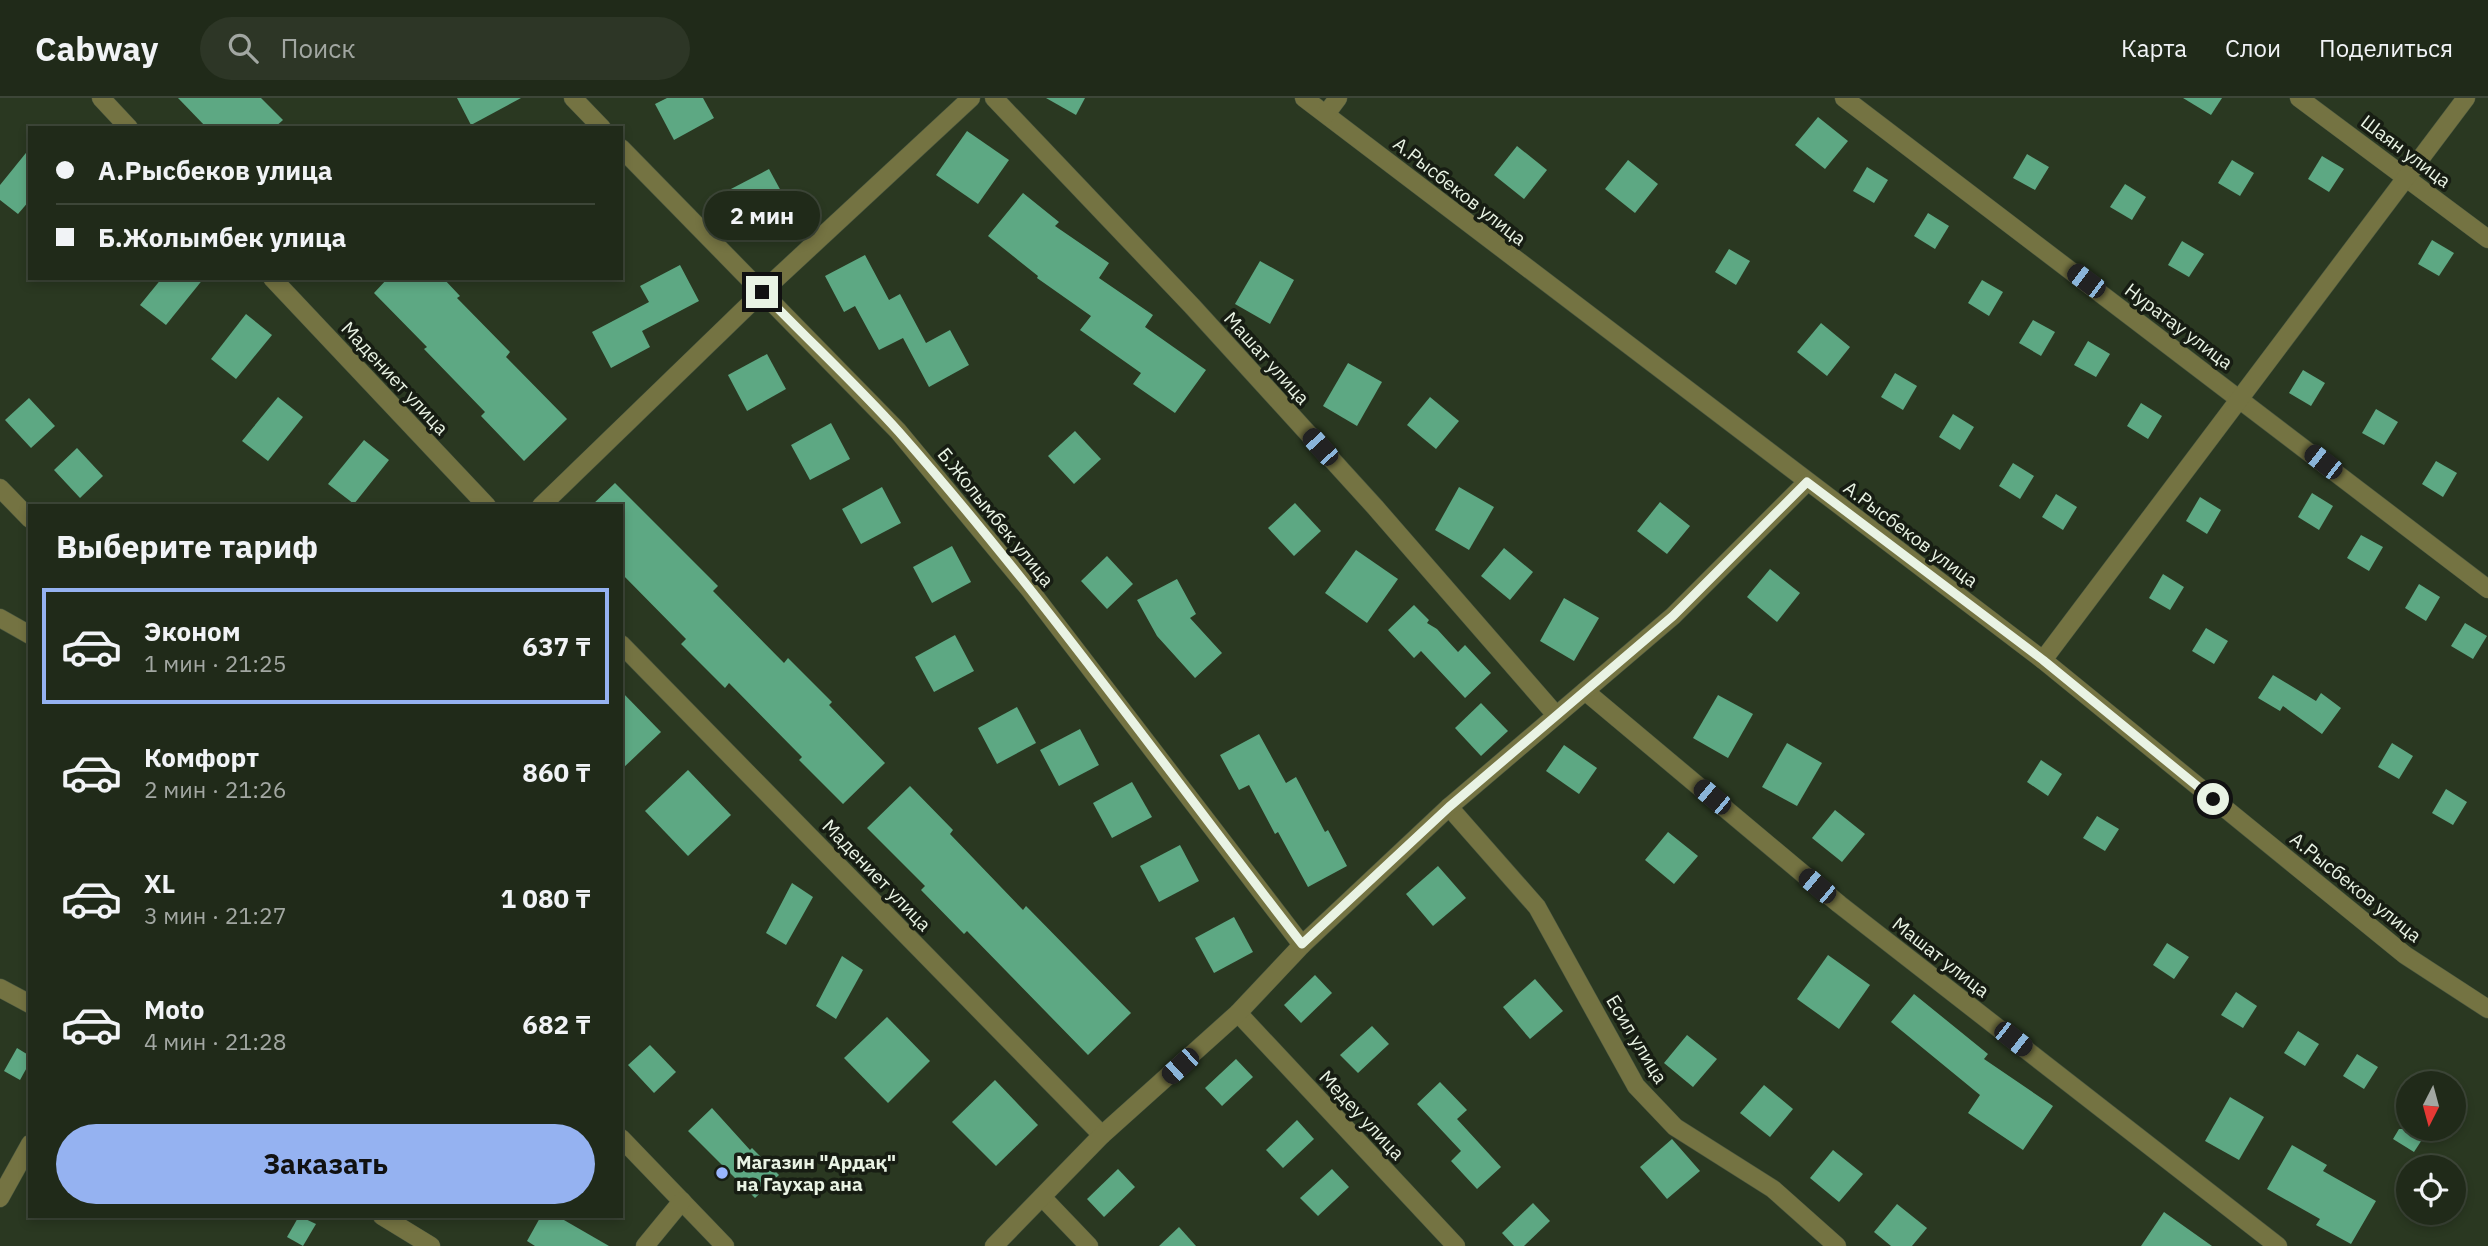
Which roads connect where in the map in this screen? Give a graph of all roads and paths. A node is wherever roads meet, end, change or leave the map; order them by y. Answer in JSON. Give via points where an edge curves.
{"nodes":[{"id":1,"x":101,"y":98,"type":"edge"},
{"id":2,"x":573,"y":98,"type":"edge"},
{"id":3,"x":971,"y":98,"type":"edge"},
{"id":4,"x":994,"y":98,"type":"edge"},
{"id":5,"x":1304,"y":98,"type":"edge"},
{"id":6,"x":1338,"y":98,"type":"edge"},
{"id":7,"x":1844,"y":98,"type":"edge"},
{"id":8,"x":2299,"y":98,"type":"edge"},
{"id":9,"x":2466,"y":98,"type":"edge"},
{"id":10,"x":1326,"y":114,"type":"junction"},
{"id":11,"x":127,"y":126,"type":"edge"},
{"id":12,"x":600,"y":126,"type":"edge"},
{"id":13,"x":623,"y":150,"type":"edge"},
{"id":14,"x":2405,"y":177,"type":"junction"},
{"id":15,"x":2488,"y":239,"type":"edge"},
{"id":16,"x":274,"y":280,"type":"edge"},
{"id":17,"x":762,"y":292,"type":"junction"},
{"id":18,"x":2241,"y":398,"type":"junction"},
{"id":19,"x":1807,"y":482,"type":"junction"},
{"id":20,"x":0,"y":488,"type":"edge"},
{"id":21,"x":485,"y":504,"type":"edge"},
{"id":22,"x":543,"y":504,"type":"edge"},
{"id":23,"x":28,"y":517,"type":"edge"},
{"id":24,"x":2488,"y":589,"type":"edge"},
{"id":25,"x":0,"y":618,"type":"edge"},
{"id":26,"x":28,"y":634,"type":"edge"},
{"id":27,"x":623,"y":646,"type":"edge"},
{"id":28,"x":2043,"y":660,"type":"junction"},
{"id":29,"x":1585,"y":691,"type":"junction"},
{"id":30,"x":1556,"y":715,"type":"junction"},
{"id":31,"x":1449,"y":807,"type":"junction"},
{"id":32,"x":1302,"y":944,"type":"junction"},
{"id":33,"x":0,"y":988,"type":"edge"},
{"id":34,"x":28,"y":1003,"type":"edge"},
{"id":35,"x":2488,"y":1009,"type":"edge"},
{"id":36,"x":1238,"y":1013,"type":"junction"},
{"id":37,"x":1102,"y":1135,"type":"junction"},
{"id":38,"x":623,"y":1140,"type":"edge"},
{"id":39,"x":28,"y":1148,"type":"edge"},
{"id":40,"x":0,"y":1198,"type":"edge"},
{"id":41,"x":1043,"y":1198,"type":"junction"},
{"id":42,"x":681,"y":1201,"type":"junction"},
{"id":43,"x":385,"y":1218,"type":"edge"},
{"id":44,"x":431,"y":1246,"type":"edge"},
{"id":45,"x":645,"y":1246,"type":"edge"},
{"id":46,"x":725,"y":1246,"type":"edge"},
{"id":47,"x":994,"y":1246,"type":"edge"},
{"id":48,"x":1089,"y":1246,"type":"edge"},
{"id":49,"x":1456,"y":1246,"type":"edge"},
{"id":50,"x":1837,"y":1246,"type":"edge"},
{"id":51,"x":2278,"y":1246,"type":"edge"}],
"edges":[{"from":1,"to":11,"type":"street"},
{"from":2,"to":12,"type":"street"},
{"from":3,"to":17,"type":"street"},
{"from":4,"to":30,"type":"street","name":"Машат улица","via":[[1348,477]]},
{"from":5,"to":10,"type":"street","name":"А.Рысбеков улица"},
{"from":6,"to":10,"type":"street"},
{"from":7,"to":18,"type":"street","name":"Нуратау улица"},
{"from":8,"to":14,"type":"street","name":"Шаян улица"},
{"from":9,"to":14,"type":"street"},
{"from":10,"to":19,"type":"street","name":"А.Рысбеков улица"},
{"from":13,"to":17,"type":"street","name":"Б.Жолымбек улица"},
{"from":14,"to":15,"type":"street","name":"Шаян улица"},
{"from":14,"to":18,"type":"street"},
{"from":16,"to":21,"type":"street","name":"Мадениет улица"},
{"from":17,"to":22,"type":"street"},
{"from":17,"to":32,"type":"street","name":"Б.Жолымбек улица","via":[[898,431],[1021,579]]},
{"from":18,"to":24,"type":"street","name":"Нуратау улица"},
{"from":18,"to":28,"type":"street"},
{"from":19,"to":28,"type":"street","name":"А.Рысбеков улица"},
{"from":19,"to":29,"type":"street","via":[[1673,616]]},
{"from":20,"to":23,"type":"street"},
{"from":25,"to":26,"type":"street"},
{"from":27,"to":37,"type":"street","name":"Мадениет улица"},
{"from":28,"to":35,"type":"street","name":"А.Рысбеков улица","via":[[2405,955]]},
{"from":29,"to":30,"type":"street"},
{"from":29,"to":51,"type":"street","name":"Машат улица","via":[[1839,904]]},
{"from":30,"to":31,"type":"street"},
{"from":31,"to":32,"type":"street"},
{"from":31,"to":50,"type":"street","name":"Есил улица","via":[[1537,907],[1636,1086],[1675,1126],[1773,1189]]},
{"from":32,"to":36,"type":"street"},
{"from":33,"to":34,"type":"street"},
{"from":36,"to":37,"type":"street"},
{"from":36,"to":49,"type":"street","name":"Медеу улица"},
{"from":37,"to":41,"type":"street"},
{"from":38,"to":42,"type":"street"},
{"from":39,"to":40,"type":"street"},
{"from":41,"to":47,"type":"street"},
{"from":41,"to":48,"type":"street"},
{"from":42,"to":45,"type":"street"},
{"from":42,"to":46,"type":"street"},
{"from":43,"to":44,"type":"street"}]}
